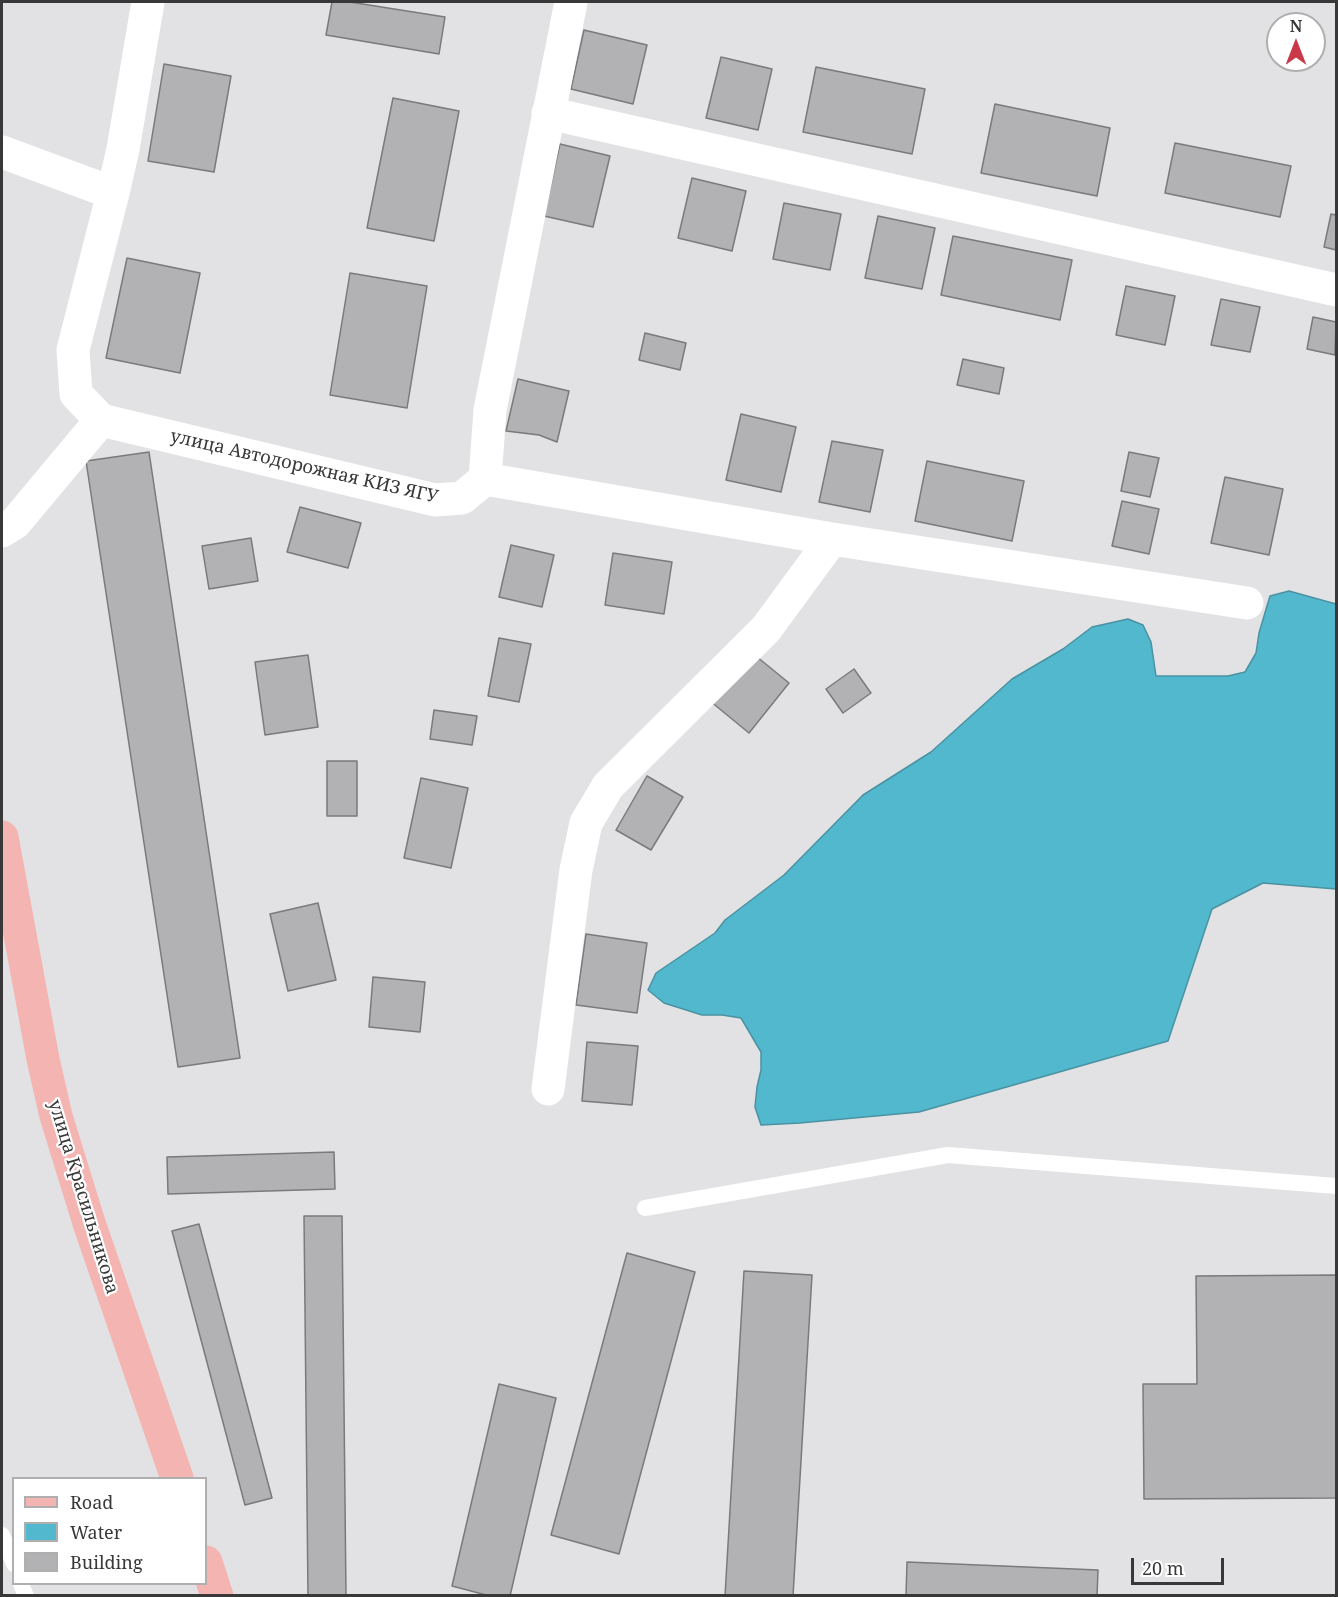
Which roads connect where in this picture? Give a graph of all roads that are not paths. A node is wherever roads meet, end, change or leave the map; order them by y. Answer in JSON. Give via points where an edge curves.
{"nodes":[{"id":1,"x":148,"y":2,"type":"edge"},
{"id":2,"x":571,"y":2,"type":"edge"},
{"id":3,"x":548,"y":113,"type":"junction"},
{"id":4,"x":2,"y":152,"type":"edge"},
{"id":5,"x":113,"y":193,"type":"junction"},
{"id":6,"x":1336,"y":290,"type":"edge"},
{"id":7,"x":101,"y":420,"type":"junction"},
{"id":8,"x":485,"y":479,"type":"junction"},
{"id":9,"x":2,"y":531,"type":"edge"},
{"id":10,"x":832,"y":539,"type":"junction"},
{"id":11,"x":1247,"y":603,"type":"dead end"},
{"id":12,"x":2,"y":837,"type":"edge"},
{"id":13,"x":548,"y":1089,"type":"dead end"},
{"id":14,"x":1336,"y":1186,"type":"edge"},
{"id":15,"x":645,"y":1208,"type":"dead end"},
{"id":16,"x":176,"y":1477,"type":"edge"},
{"id":17,"x":2,"y":1535,"type":"edge"},
{"id":18,"x":12,"y":1559,"type":"edge"},
{"id":19,"x":207,"y":1565,"type":"edge"},
{"id":20,"x":217,"y":1596,"type":"edge"}],
"edges":[{"from":1,"to":5,"type":"street"},
{"from":2,"to":3,"type":"street"},
{"from":3,"to":6,"type":"street"},
{"from":3,"to":8,"type":"street","via":[[490,410]]},
{"from":4,"to":5,"type":"street"},
{"from":5,"to":7,"type":"street","via":[[73,350],[76,394]]},
{"from":7,"to":8,"type":"street","name":"улица Автодорожная КИЗ ЯГУ","via":[[435,500],[462,498]]},
{"from":7,"to":9,"type":"street","via":[[15,523]]},
{"from":8,"to":10,"type":"street"},
{"from":10,"to":11,"type":"street"},
{"from":10,"to":13,"type":"street","via":[[766,629],[608,786],[586,823],[576,870]]},
{"from":12,"to":16,"type":"main road","name":"улица Красильникова","via":[[56,1116]]},
{"from":14,"to":15,"type":"lane","via":[[948,1155]]},
{"from":17,"to":18,"type":"lane"},
{"from":19,"to":20,"type":"main road"}]}
